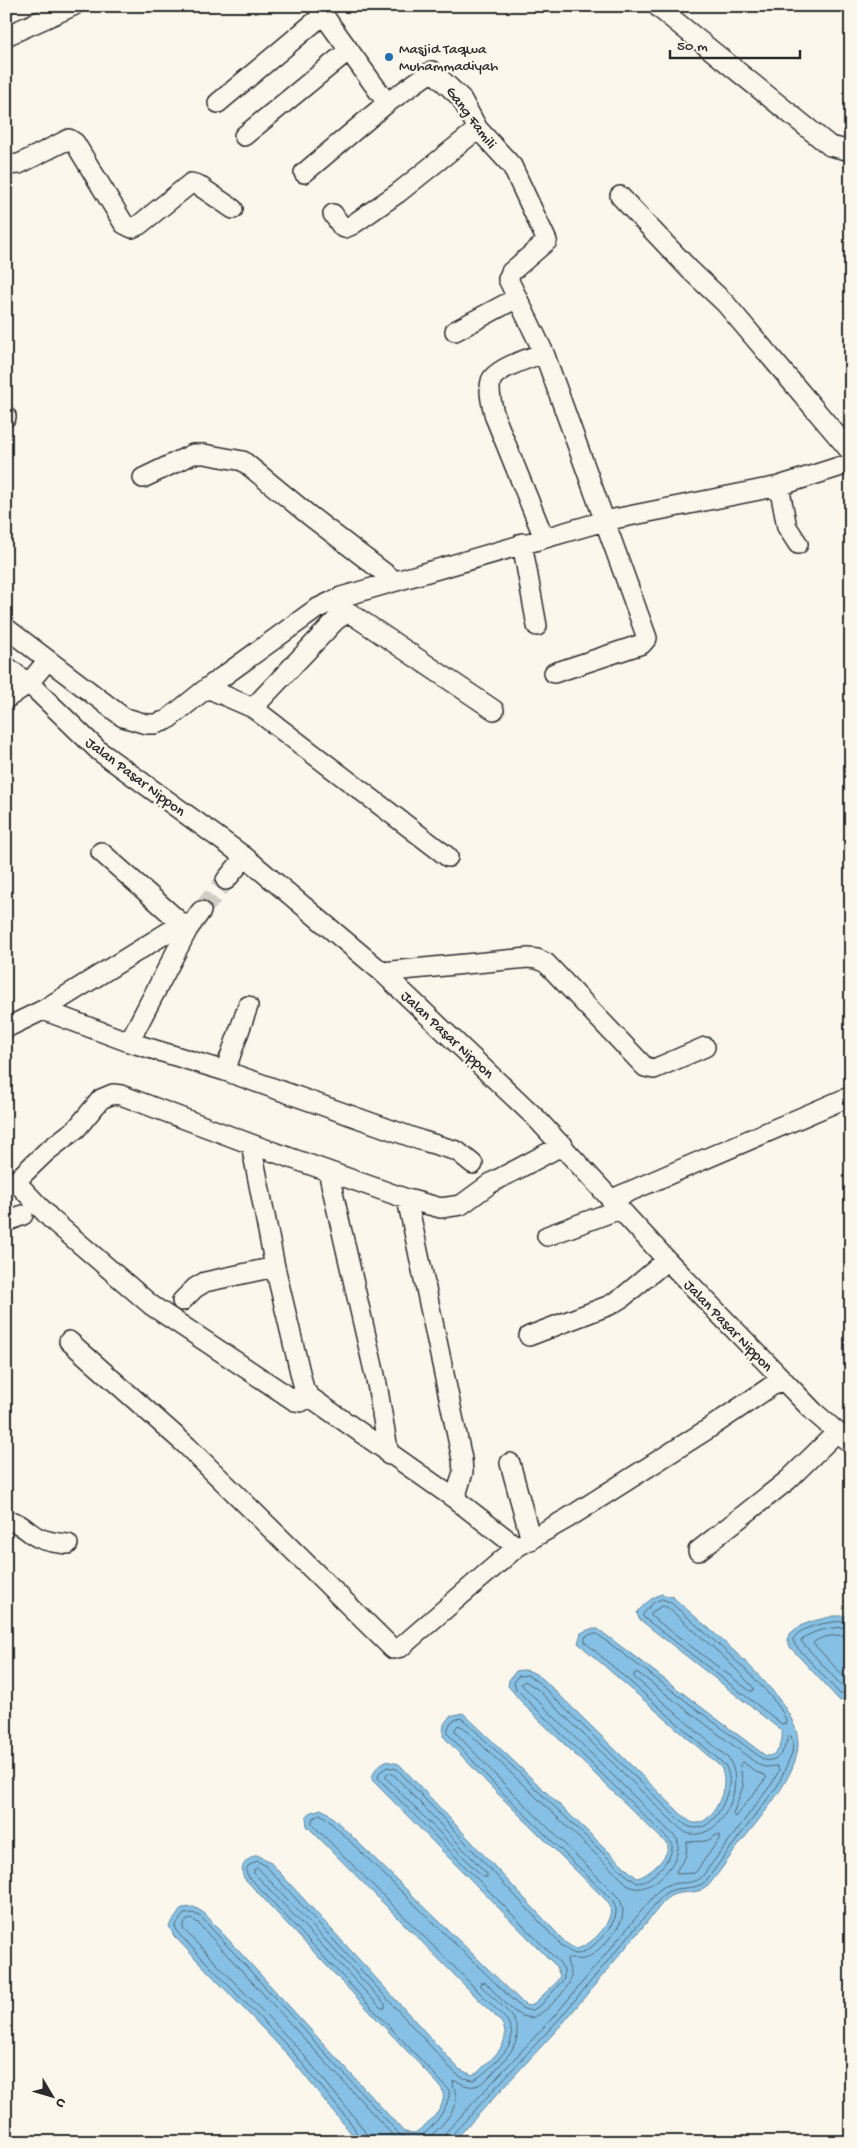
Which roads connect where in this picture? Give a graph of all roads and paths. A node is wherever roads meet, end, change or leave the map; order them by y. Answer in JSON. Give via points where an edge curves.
{"nodes":[{"id":1,"x":73,"y":6,"type":"edge"},
{"id":2,"x":660,"y":6,"type":"edge"},
{"id":3,"x":320,"y":11,"type":"edge"},
{"id":4,"x":6,"y":36,"type":"edge"},
{"id":5,"x":349,"y":50,"type":"junction"},
{"id":6,"x":218,"y":103,"type":"dead end"},
{"id":7,"x":387,"y":103,"type":"junction"},
{"id":8,"x":478,"y":129,"type":"junction"},
{"id":9,"x":244,"y":136,"type":"dead end"},
{"id":10,"x":851,"y":151,"type":"edge"},
{"id":11,"x":6,"y":164,"type":"edge"},
{"id":12,"x":304,"y":173,"type":"dead end"},
{"id":13,"x":620,"y":196,"type":"dead end"},
{"id":14,"x":233,"y":210,"type":"dead end"},
{"id":15,"x":333,"y":214,"type":"dead end"},
{"id":16,"x":517,"y":298,"type":"junction"},
{"id":17,"x":455,"y":331,"type":"dead end"},
{"id":18,"x":544,"y":352,"type":"junction"},
{"id":19,"x":851,"y":452,"type":"edge"},
{"id":20,"x":851,"y":463,"type":"edge"},
{"id":21,"x":143,"y":478,"type":"dead end"},
{"id":22,"x":779,"y":486,"type":"junction"},
{"id":23,"x":604,"y":521,"type":"junction"},
{"id":24,"x":544,"y":538,"type":"junction"},
{"id":25,"x":522,"y":543,"type":"junction"},
{"id":26,"x":798,"y":544,"type":"dead end"},
{"id":27,"x":395,"y":581,"type":"junction"},
{"id":28,"x":537,"y":626,"type":"dead end"},
{"id":29,"x":6,"y":628,"type":"edge"},
{"id":30,"x":48,"y":660,"type":"junction"},
{"id":31,"x":6,"y":666,"type":"edge"},
{"id":32,"x":554,"y":673,"type":"dead end"},
{"id":33,"x":28,"y":684,"type":"junction"},
{"id":34,"x":206,"y":688,"type":"junction"},
{"id":35,"x":6,"y":699,"type":"edge"},
{"id":36,"x":253,"y":708,"type":"junction"},
{"id":37,"x":494,"y":710,"type":"dead end"},
{"id":38,"x":101,"y":852,"type":"dead end"},
{"id":39,"x":448,"y":856,"type":"dead end"},
{"id":40,"x":245,"y":857,"type":"junction"},
{"id":41,"x":226,"y":880,"type":"tunnel mouth"},
{"id":42,"x":201,"y":911,"type":"tunnel mouth"},
{"id":43,"x":184,"y":926,"type":"junction"},
{"id":44,"x":382,"y":972,"type":"junction"},
{"id":45,"x":248,"y":1006,"type":"dead end"},
{"id":46,"x":43,"y":1010,"type":"junction"},
{"id":47,"x":6,"y":1028,"type":"edge"},
{"id":48,"x":129,"y":1042,"type":"junction"},
{"id":49,"x":705,"y":1047,"type":"dead end"},
{"id":50,"x":225,"y":1071,"type":"junction"},
{"id":51,"x":851,"y":1096,"type":"edge"},
{"id":52,"x":251,"y":1144,"type":"junction"},
{"id":53,"x":563,"y":1146,"type":"junction"},
{"id":54,"x":473,"y":1164,"type":"dead end"},
{"id":55,"x":328,"y":1171,"type":"junction"},
{"id":56,"x":407,"y":1199,"type":"junction"},
{"id":57,"x":616,"y":1204,"type":"junction"},
{"id":58,"x":547,"y":1236,"type":"dead end"},
{"id":59,"x":667,"y":1260,"type":"junction"},
{"id":60,"x":275,"y":1267,"type":"junction"},
{"id":61,"x":182,"y":1301,"type":"dead end"},
{"id":62,"x":529,"y":1336,"type":"dead end"},
{"id":63,"x":69,"y":1341,"type":"dead end"},
{"id":64,"x":782,"y":1379,"type":"junction"},
{"id":65,"x":310,"y":1397,"type":"junction"},
{"id":66,"x":844,"y":1438,"type":"edge"},
{"id":67,"x":389,"y":1455,"type":"junction"},
{"id":68,"x":510,"y":1463,"type":"dead end"},
{"id":69,"x":454,"y":1499,"type":"junction"},
{"id":70,"x":6,"y":1520,"type":"edge"},
{"id":71,"x":68,"y":1544,"type":"dead end"},
{"id":72,"x":524,"y":1544,"type":"junction"},
{"id":73,"x":698,"y":1551,"type":"dead end"}],
"edges":[{"from":1,"to":4,"type":"street"},
{"from":2,"to":10,"type":"street","via":[[830,146]]},
{"from":3,"to":5,"type":"street"},
{"from":3,"to":6,"type":"street"},
{"from":5,"to":7,"type":"street"},
{"from":5,"to":9,"type":"street"},
{"from":7,"to":8,"type":"street","name":"Gang Famili","via":[[432,70],[461,98]]},
{"from":7,"to":12,"type":"street"},
{"from":8,"to":15,"type":"street","via":[[405,188],[352,225],[342,227]]},
{"from":8,"to":16,"type":"street","name":"Gang Famili","via":[[512,166],[547,241],[508,276]]},
{"from":11,"to":14,"type":"street","via":[[19,164],[68,139],[75,143],[124,224],[132,228],[191,183]]},
{"from":13,"to":19,"type":"street","via":[[725,303]]},
{"from":16,"to":17,"type":"street"},
{"from":16,"to":18,"type":"street"},
{"from":18,"to":23,"type":"street"},
{"from":18,"to":24,"type":"street","via":[[504,369],[491,381],[495,416]]},
{"from":20,"to":22,"type":"street"},
{"from":21,"to":27,"type":"street","via":[[193,454],[243,461]]},
{"from":22,"to":23,"type":"street"},
{"from":22,"to":26,"type":"street","via":[[787,527]]},
{"from":23,"to":24,"type":"street"},
{"from":23,"to":32,"type":"street","via":[[647,638],[642,644]]},
{"from":24,"to":25,"type":"street"},
{"from":25,"to":27,"type":"street"},
{"from":25,"to":28,"type":"street"},
{"from":27,"to":34,"type":"street","via":[[329,601]]},
{"from":29,"to":30,"type":"street"},
{"from":30,"to":33,"type":"street"},
{"from":30,"to":34,"type":"street","via":[[114,712],[146,724],[167,720]]},
{"from":31,"to":33,"type":"street","name":"Jalan Pasar Nippon"},
{"from":33,"to":35,"type":"street"},
{"from":33,"to":40,"type":"street","name":"Jalan Pasar Nippon","via":[[99,750]]},
{"from":34,"to":36,"type":"street"},
{"from":36,"to":37,"type":"street","via":[[336,620],[350,613]]},
{"from":36,"to":39,"type":"street"},
{"from":38,"to":43,"type":"street"},
{"from":40,"to":41,"type":"street"},
{"from":40,"to":44,"type":"street","name":"Jalan Pasar Nippon"},
{"from":42,"to":43,"type":"street"},
{"from":43,"to":46,"type":"street"},
{"from":43,"to":48,"type":"street"},
{"from":44,"to":49,"type":"street","via":[[537,959],[546,963],[645,1067],[654,1069]]},
{"from":44,"to":53,"type":"street","name":"Jalan Pasar Nippon"},
{"from":45,"to":50,"type":"street"},
{"from":46,"to":47,"type":"street"},
{"from":46,"to":48,"type":"street"},
{"from":48,"to":50,"type":"street"},
{"from":50,"to":54,"type":"street","via":[[457,1151]]},
{"from":51,"to":57,"type":"street"},
{"from":52,"to":55,"type":"street"},
{"from":52,"to":60,"type":"street"},
{"from":52,"to":65,"type":"street","via":[[113,1094],[101,1099],[71,1134],[46,1152],[17,1180],[51,1219],[151,1305],[295,1401]]},
{"from":53,"to":56,"type":"street","via":[[491,1183],[454,1207],[441,1208]]},
{"from":53,"to":57,"type":"street","name":"Jalan Pasar Nippon"},
{"from":55,"to":56,"type":"street"},
{"from":55,"to":67,"type":"street","via":[[378,1384]]},
{"from":56,"to":69,"type":"street","via":[[462,1459],[463,1472]]},
{"from":57,"to":58,"type":"street"},
{"from":57,"to":59,"type":"street","name":"Jalan Pasar Nippon"},
{"from":59,"to":62,"type":"street","via":[[610,1304]]},
{"from":59,"to":64,"type":"street","name":"Jalan Pasar Nippon"},
{"from":60,"to":61,"type":"street","via":[[205,1282]]},
{"from":60,"to":65,"type":"street","via":[[301,1382]]},
{"from":63,"to":72,"type":"street","via":[[187,1446],[393,1649],[401,1647]]},
{"from":64,"to":66,"type":"street","name":"Jalan Pasar Nippon"},
{"from":64,"to":72,"type":"street"},
{"from":65,"to":67,"type":"street"},
{"from":66,"to":73,"type":"street"},
{"from":67,"to":69,"type":"street"},
{"from":68,"to":72,"type":"street"},
{"from":69,"to":72,"type":"street"},
{"from":70,"to":71,"type":"street","via":[[14,1521],[47,1542]]}]}
